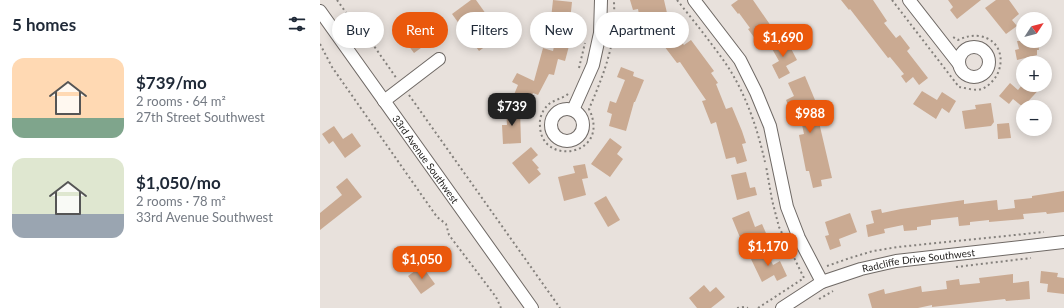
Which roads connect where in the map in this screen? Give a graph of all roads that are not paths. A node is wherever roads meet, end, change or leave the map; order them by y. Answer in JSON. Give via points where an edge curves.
{"nodes":[{"id":1,"x":601,"y":0,"type":"edge"},
{"id":2,"x":694,"y":0,"type":"edge"},
{"id":3,"x":909,"y":0,"type":"edge"},
{"id":4,"x":320,"y":11,"type":"edge"},
{"id":5,"x":439,"y":59,"type":"dead end"},
{"id":6,"x":959,"y":64,"type":"dead end"},
{"id":7,"x":384,"y":101,"type":"junction"},
{"id":8,"x":573,"y":110,"type":"dead end"},
{"id":9,"x":1064,"y":242,"type":"edge"},
{"id":10,"x":822,"y":282,"type":"junction"},
{"id":11,"x":532,"y":308,"type":"edge"},
{"id":12,"x":782,"y":308,"type":"edge"}],
"edges":[{"from":1,"to":8,"type":"street","via":[[600,33],[593,65]]},
{"from":2,"to":10,"type":"street","via":[[740,60],[756,92],[770,126],[787,207]]},
{"from":3,"to":6,"type":"street"},
{"from":4,"to":7,"type":"street","name":"33rd Avenue Southwest"},
{"from":5,"to":7,"type":"street"},
{"from":7,"to":11,"type":"street","name":"33rd Avenue Southwest"},
{"from":9,"to":10,"type":"street","name":"Radcliffe Drive Southwest","via":[[896,260]]},
{"from":10,"to":12,"type":"street","name":"Radcliffe Drive Southwest"}]}
